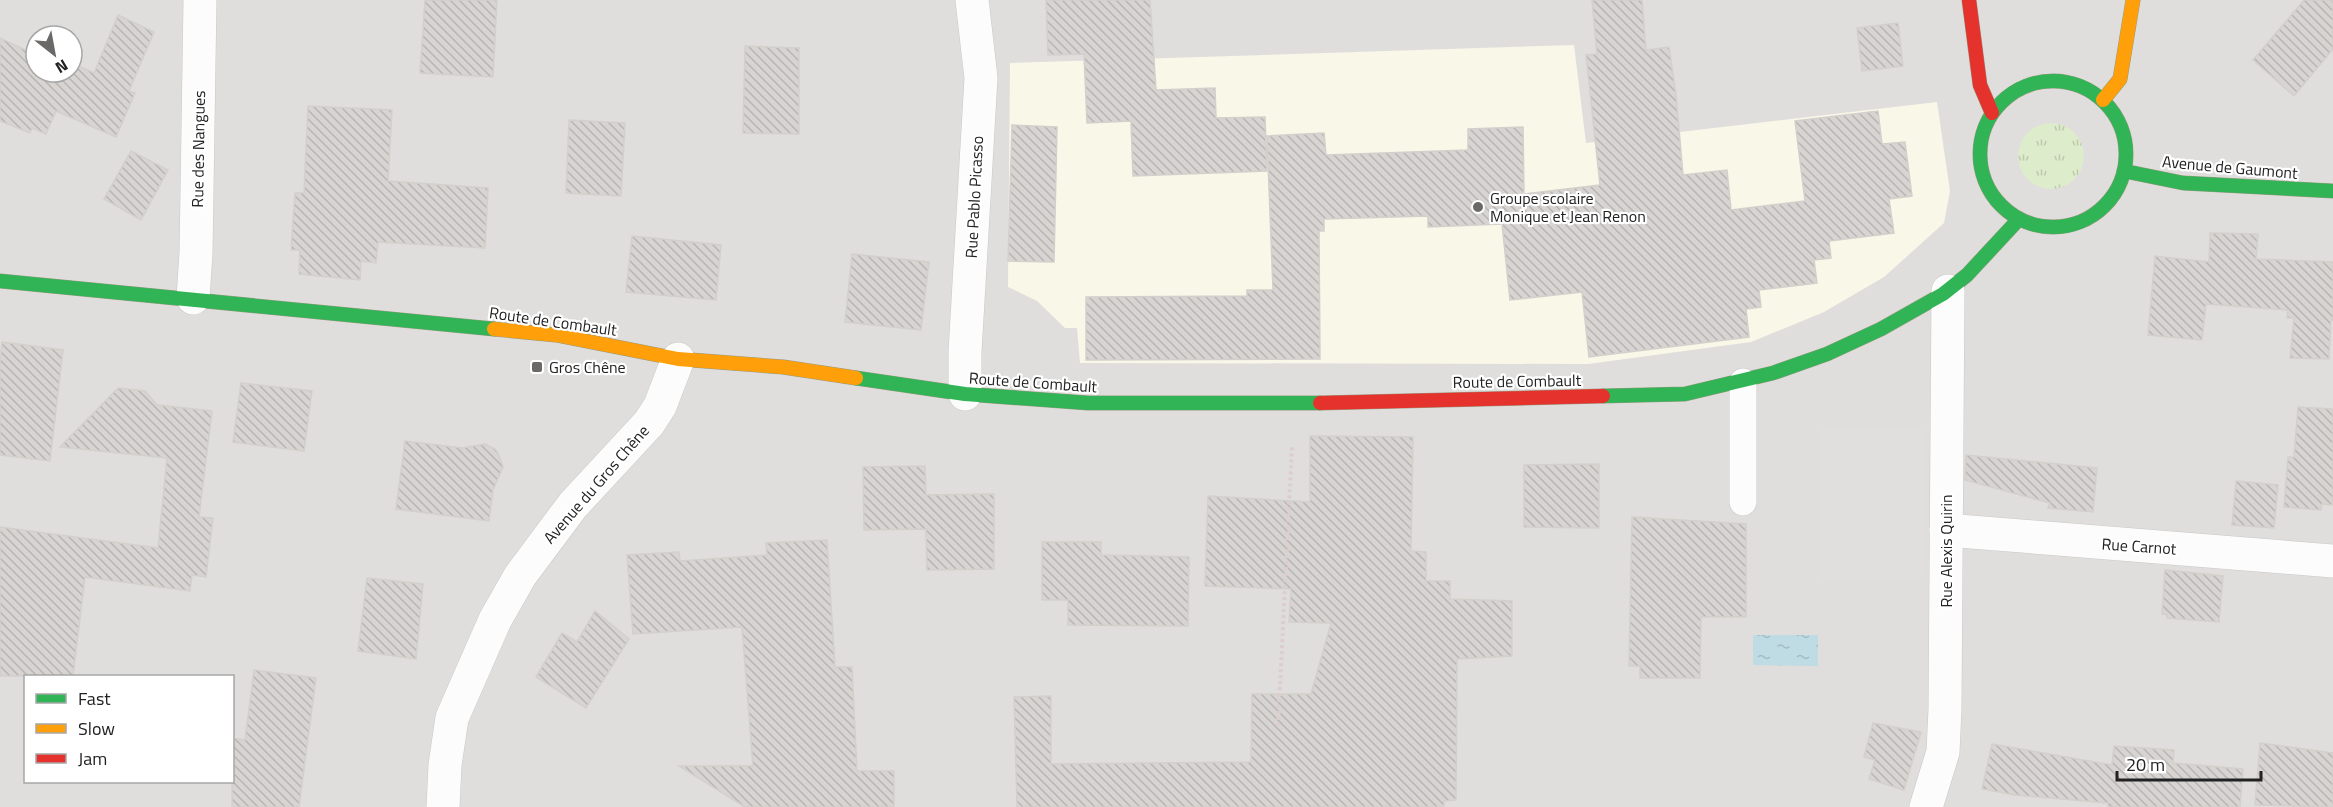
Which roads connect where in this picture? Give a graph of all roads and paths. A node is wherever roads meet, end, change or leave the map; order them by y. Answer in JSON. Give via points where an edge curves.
{"nodes":[{"id":1,"x":200,"y":0,"type":"edge"},
{"id":2,"x":972,"y":0,"type":"edge"},
{"id":3,"x":1969,"y":0,"type":"edge"},
{"id":4,"x":2133,"y":0,"type":"edge"},
{"id":5,"x":2103,"y":100,"type":"junction"},
{"id":6,"x":1992,"y":113,"type":"junction"},
{"id":7,"x":2124,"y":171,"type":"junction"},
{"id":8,"x":2333,"y":191,"type":"edge"},
{"id":9,"x":2019,"y":219,"type":"junction"},
{"id":10,"x":0,"y":281,"type":"edge"},
{"id":11,"x":1948,"y":291,"type":"junction"},
{"id":12,"x":193,"y":298,"type":"junction"},
{"id":13,"x":678,"y":359,"type":"junction"},
{"id":14,"x":1743,"y":382,"type":"junction"},
{"id":15,"x":965,"y":394,"type":"junction"},
{"id":16,"x":1294,"y":404,"type":"junction"},
{"id":17,"x":1743,"y":502,"type":"dead end"},
{"id":18,"x":1946,"y":530,"type":"junction"},
{"id":19,"x":2333,"y":561,"type":"edge"},
{"id":20,"x":1278,"y":726,"type":"dead end"},
{"id":21,"x":443,"y":807,"type":"edge"},
{"id":22,"x":1926,"y":807,"type":"edge"}],
"edges":[{"from":1,"to":12,"type":"street","name":"Rue des Nangues"},
{"from":2,"to":15,"type":"street","name":"Rue Pablo Picasso","via":[[981,78]]},
{"from":3,"to":6,"type":"street","via":[[1980,85]]},
{"from":4,"to":5,"type":"street","via":[[2120,79]]},
{"from":5,"to":6,"type":"street","via":[[2082,87],[2057,81],[2033,84],[2010,95]]},
{"from":5,"to":7,"type":"street","via":[[2123,133]]},
{"from":6,"to":9,"type":"street","via":[[1983,131],[1981,171],[1989,191]]},
{"from":7,"to":8,"type":"street","name":"Avenue de Gaumont","via":[[2183,183]]},
{"from":7,"to":9,"type":"street","via":[[2102,209],[2083,220],[2061,227],[2039,226]]},
{"from":9,"to":11,"type":"street","name":"Route de Combault"},
{"from":10,"to":12,"type":"street","name":"Route de Combault"},
{"from":11,"to":14,"type":"street","name":"Route de Combault","via":[[1840,350]]},
{"from":11,"to":18,"type":"street","name":"Rue Alexis Quirin"},
{"from":12,"to":13,"type":"street","name":"Route de Combault","via":[[556,335]]},
{"from":13,"to":15,"type":"street","name":"Route de Combault","via":[[783,367]]},
{"from":13,"to":21,"type":"street","name":"Avenue du Gros Chêne","via":[[660,406],[649,423],[561,521],[519,576],[495,620],[452,718]]},
{"from":14,"to":16,"type":"street","name":"Route de Combault","via":[[1685,394]]},
{"from":14,"to":17,"type":"lane"},
{"from":15,"to":16,"type":"street","name":"Route de Combault","via":[[1088,403]]},
{"from":16,"to":20,"type":"path"},
{"from":18,"to":19,"type":"street","name":"Rue Carnot"},
{"from":18,"to":22,"type":"street","name":"Rue Alexis Quirin","via":[[1943,752]]}]}
